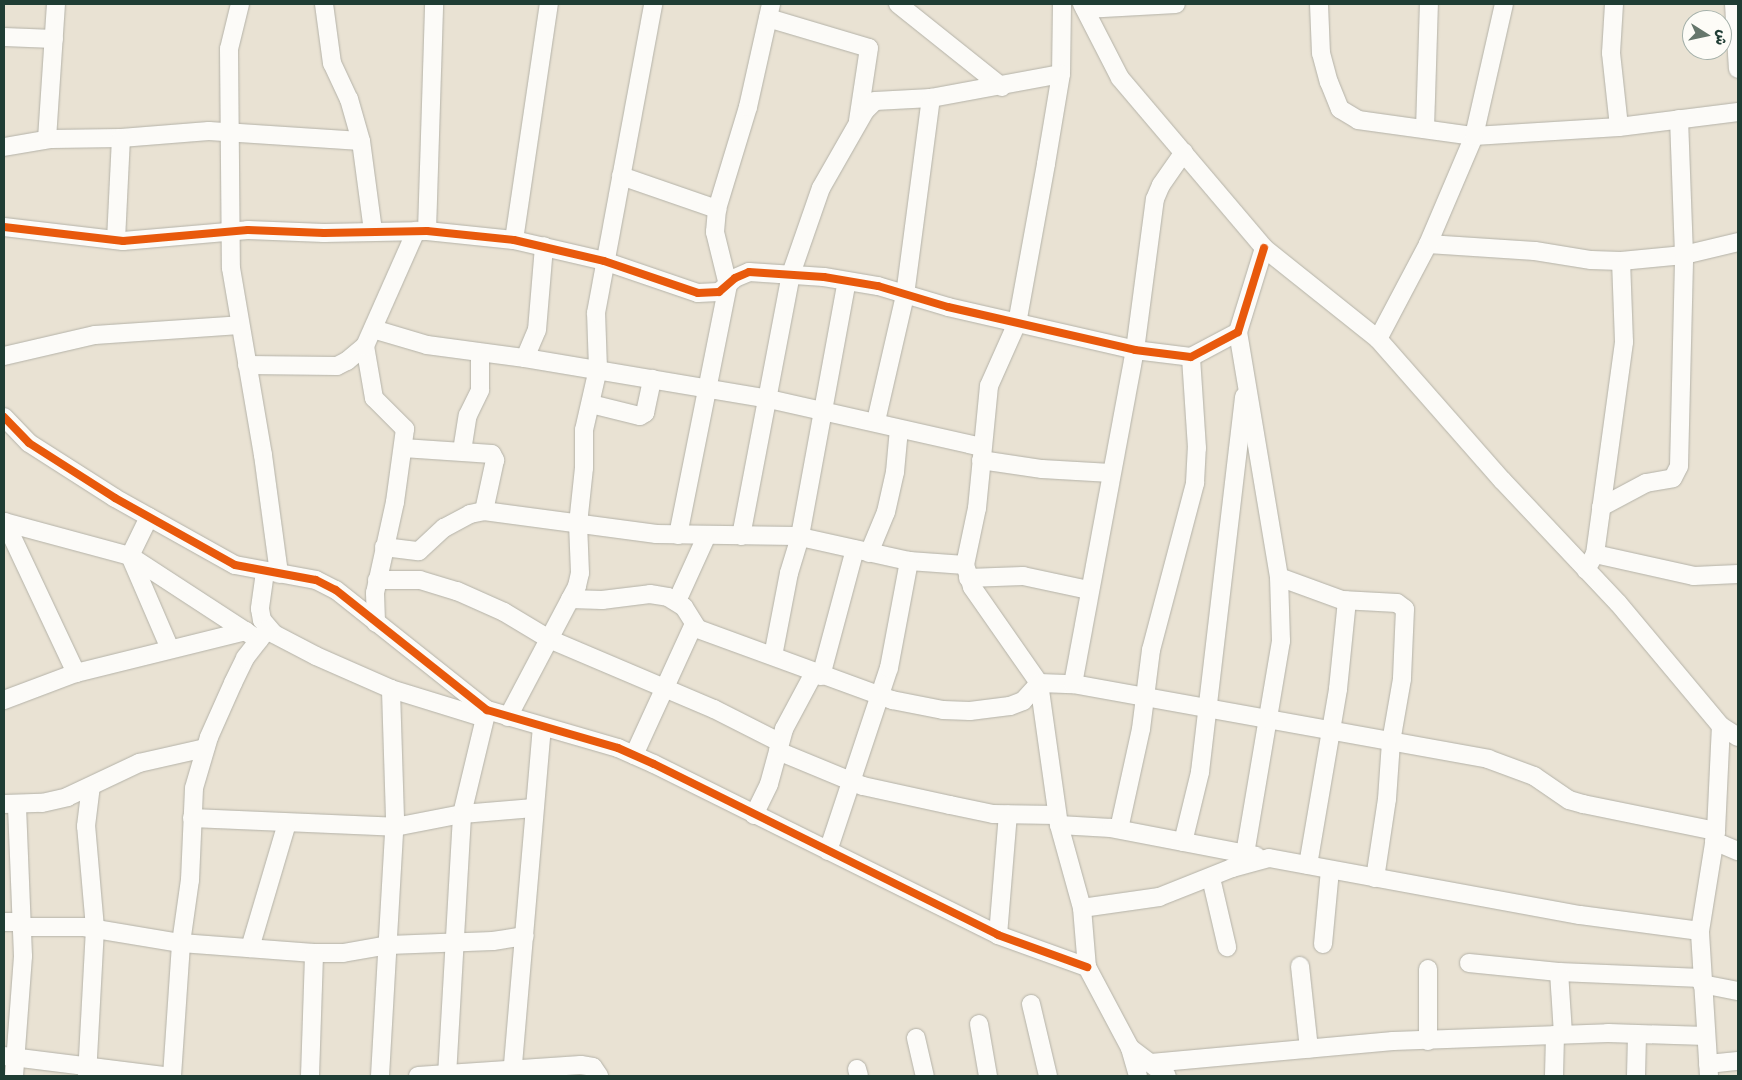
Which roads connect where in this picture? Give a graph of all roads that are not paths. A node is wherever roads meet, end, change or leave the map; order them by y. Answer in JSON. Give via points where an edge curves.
{"nodes":[{"id":1,"x":56,"y":4,"type":"edge"},
{"id":2,"x":240,"y":4,"type":"edge"},
{"id":3,"x":324,"y":4,"type":"edge"},
{"id":4,"x":434,"y":4,"type":"edge"},
{"id":5,"x":549,"y":4,"type":"edge"},
{"id":6,"x":653,"y":4,"type":"edge"},
{"id":7,"x":898,"y":4,"type":"edge"},
{"id":8,"x":1062,"y":4,"type":"edge"},
{"id":9,"x":1176,"y":4,"type":"edge"},
{"id":10,"x":1319,"y":4,"type":"edge"},
{"id":11,"x":1429,"y":4,"type":"edge"},
{"id":12,"x":1504,"y":4,"type":"edge"},
{"id":13,"x":1614,"y":4,"type":"edge"},
{"id":14,"x":1734,"y":4,"type":"edge"},
{"id":15,"x":1084,"y":6,"type":"edge"},
{"id":16,"x":769,"y":11,"type":"edge"},
{"id":17,"x":4,"y":37,"type":"edge"},
{"id":18,"x":54,"y":39,"type":"junction"},
{"id":19,"x":1738,"y":69,"type":"edge"},
{"id":20,"x":1061,"y":74,"type":"junction"},
{"id":21,"x":1002,"y":87,"type":"junction"},
{"id":22,"x":931,"y":98,"type":"junction"},
{"id":23,"x":1738,"y":112,"type":"edge"},
{"id":24,"x":1679,"y":119,"type":"junction"},
{"id":25,"x":858,"y":121,"type":"junction"},
{"id":26,"x":1619,"y":127,"type":"junction"},
{"id":27,"x":1426,"y":130,"type":"junction"},
{"id":28,"x":230,"y":132,"type":"junction"},
{"id":29,"x":1474,"y":136,"type":"junction"},
{"id":30,"x":121,"y":138,"type":"junction"},
{"id":31,"x":47,"y":139,"type":"junction"},
{"id":32,"x":361,"y":141,"type":"junction"},
{"id":33,"x":4,"y":147,"type":"edge"},
{"id":34,"x":1184,"y":152,"type":"junction"},
{"id":35,"x":621,"y":176,"type":"junction"},
{"id":36,"x":716,"y":209,"type":"junction"},
{"id":37,"x":4,"y":227,"type":"edge"},
{"id":38,"x":229,"y":230,"type":"junction"},
{"id":39,"x":373,"y":231,"type":"junction"},
{"id":40,"x":422,"y":231,"type":"junction"},
{"id":41,"x":116,"y":240,"type":"junction"},
{"id":42,"x":514,"y":240,"type":"junction"},
{"id":43,"x":1738,"y":242,"type":"edge"},
{"id":44,"x":1428,"y":244,"type":"junction"},
{"id":45,"x":544,"y":246,"type":"junction"},
{"id":46,"x":1264,"y":248,"type":"junction"},
{"id":47,"x":1684,"y":255,"type":"junction"},
{"id":48,"x":604,"y":261,"type":"junction"},
{"id":49,"x":1621,"y":261,"type":"junction"},
{"id":50,"x":791,"y":274,"type":"junction"},
{"id":51,"x":847,"y":281,"type":"junction"},
{"id":52,"x":728,"y":285,"type":"junction"},
{"id":53,"x":905,"y":295,"type":"junction"},
{"id":54,"x":1017,"y":323,"type":"junction"},
{"id":55,"x":240,"y":325,"type":"junction"},
{"id":56,"x":373,"y":329,"type":"junction"},
{"id":57,"x":1238,"y":332,"type":"junction"},
{"id":58,"x":1378,"y":339,"type":"junction"},
{"id":59,"x":365,"y":346,"type":"junction"},
{"id":60,"x":1135,"y":350,"type":"junction"},
{"id":61,"x":480,"y":353,"type":"junction"},
{"id":62,"x":4,"y":356,"type":"edge"},
{"id":63,"x":1191,"y":357,"type":"junction"},
{"id":64,"x":525,"y":358,"type":"junction"},
{"id":65,"x":247,"y":365,"type":"junction"},
{"id":66,"x":598,"y":370,"type":"junction"},
{"id":67,"x":652,"y":379,"type":"junction"},
{"id":68,"x":1246,"y":381,"type":"junction"},
{"id":69,"x":709,"y":390,"type":"junction"},
{"id":70,"x":769,"y":399,"type":"junction"},
{"id":71,"x":591,"y":404,"type":"junction"},
{"id":72,"x":825,"y":411,"type":"junction"},
{"id":73,"x":4,"y":416,"type":"edge"},
{"id":74,"x":876,"y":421,"type":"junction"},
{"id":75,"x":899,"y":429,"type":"junction"},
{"id":76,"x":404,"y":448,"type":"junction"},
{"id":77,"x":462,"y":451,"type":"junction"},
{"id":78,"x":982,"y":453,"type":"junction"},
{"id":79,"x":1110,"y":473,"type":"junction"},
{"id":80,"x":1600,"y":507,"type":"junction"},
{"id":81,"x":484,"y":511,"type":"junction"},
{"id":82,"x":150,"y":517,"type":"junction"},
{"id":83,"x":4,"y":522,"type":"edge"},
{"id":84,"x":578,"y":524,"type":"junction"},
{"id":85,"x":678,"y":535,"type":"junction"},
{"id":86,"x":707,"y":535,"type":"junction"},
{"id":87,"x":740,"y":536,"type":"junction"},
{"id":88,"x":800,"y":536,"type":"junction"},
{"id":89,"x":384,"y":547,"type":"junction"},
{"id":90,"x":862,"y":551,"type":"junction"},
{"id":91,"x":1595,"y":554,"type":"junction"},
{"id":92,"x":130,"y":556,"type":"junction"},
{"id":93,"x":909,"y":561,"type":"junction"},
{"id":94,"x":1586,"y":570,"type":"junction"},
{"id":95,"x":966,"y":572,"type":"junction"},
{"id":96,"x":272,"y":573,"type":"junction"},
{"id":97,"x":1738,"y":574,"type":"edge"},
{"id":98,"x":1279,"y":577,"type":"junction"},
{"id":99,"x":377,"y":580,"type":"junction"},
{"id":100,"x":1089,"y":590,"type":"junction"},
{"id":101,"x":570,"y":599,"type":"junction"},
{"id":102,"x":1347,"y":600,"type":"junction"},
{"id":103,"x":677,"y":601,"type":"junction"},
{"id":104,"x":376,"y":623,"type":"junction"},
{"id":105,"x":694,"y":624,"type":"junction"},
{"id":106,"x":258,"y":633,"type":"junction"},
{"id":107,"x":549,"y":639,"type":"junction"},
{"id":108,"x":170,"y":649,"type":"junction"},
{"id":109,"x":773,"y":656,"type":"junction"},
{"id":110,"x":76,"y":673,"type":"junction"},
{"id":111,"x":817,"y":674,"type":"junction"},
{"id":112,"x":1039,"y":684,"type":"junction"},
{"id":113,"x":1072,"y":684,"type":"junction"},
{"id":114,"x":390,"y":689,"type":"junction"},
{"id":115,"x":664,"y":690,"type":"junction"},
{"id":116,"x":879,"y":695,"type":"junction"},
{"id":117,"x":1142,"y":698,"type":"junction"},
{"id":118,"x":4,"y":700,"type":"edge"},
{"id":119,"x":1205,"y":709,"type":"junction"},
{"id":120,"x":486,"y":714,"type":"junction"},
{"id":121,"x":508,"y":717,"type":"junction"},
{"id":122,"x":1267,"y":720,"type":"junction"},
{"id":123,"x":1721,"y":726,"type":"junction"},
{"id":124,"x":542,"y":728,"type":"junction"},
{"id":125,"x":1330,"y":730,"type":"junction"},
{"id":126,"x":1738,"y":737,"type":"edge"},
{"id":127,"x":1391,"y":742,"type":"junction"},
{"id":128,"x":778,"y":746,"type":"junction"},
{"id":129,"x":205,"y":748,"type":"junction"},
{"id":130,"x":634,"y":755,"type":"junction"},
{"id":131,"x":853,"y":782,"type":"junction"},
{"id":132,"x":91,"y":788,"type":"junction"},
{"id":133,"x":11,"y":804,"type":"edge"},
{"id":134,"x":534,"y":808,"type":"junction"},
{"id":135,"x":462,"y":814,"type":"junction"},
{"id":136,"x":1008,"y":814,"type":"junction"},
{"id":137,"x":754,"y":815,"type":"junction"},
{"id":138,"x":192,"y":818,"type":"junction"},
{"id":139,"x":1058,"y":820,"type":"junction"},
{"id":140,"x":287,"y":823,"type":"junction"},
{"id":141,"x":395,"y":827,"type":"junction"},
{"id":142,"x":1119,"y":830,"type":"junction"},
{"id":143,"x":1715,"y":836,"type":"junction"},
{"id":144,"x":1183,"y":842,"type":"junction"},
{"id":145,"x":828,"y":851,"type":"junction"},
{"id":146,"x":1738,"y":851,"type":"edge"},
{"id":147,"x":1245,"y":853,"type":"junction"},
{"id":148,"x":1270,"y":858,"type":"junction"},
{"id":149,"x":1308,"y":864,"type":"junction"},
{"id":150,"x":1330,"y":870,"type":"junction"},
{"id":151,"x":1211,"y":878,"type":"junction"},
{"id":152,"x":1375,"y":878,"type":"junction"},
{"id":153,"x":1082,"y":908,"type":"junction"},
{"id":154,"x":4,"y":922,"type":"edge"},
{"id":155,"x":22,"y":925,"type":"junction"},
{"id":156,"x":95,"y":928,"type":"junction"},
{"id":157,"x":1700,"y":931,"type":"junction"},
{"id":158,"x":998,"y":935,"type":"junction"},
{"id":159,"x":525,"y":936,"type":"junction"},
{"id":160,"x":454,"y":940,"type":"junction"},
{"id":161,"x":181,"y":943,"type":"junction"},
{"id":162,"x":1323,"y":944,"type":"dead end"},
{"id":163,"x":389,"y":945,"type":"junction"},
{"id":164,"x":1227,"y":946,"type":"dead end"},
{"id":165,"x":250,"y":948,"type":"junction"},
{"id":166,"x":314,"y":953,"type":"junction"},
{"id":167,"x":1469,"y":963,"type":"dead end"},
{"id":168,"x":1300,"y":966,"type":"dead end"},
{"id":169,"x":1087,"y":967,"type":"junction"},
{"id":170,"x":1428,"y":969,"type":"dead end"},
{"id":171,"x":1559,"y":972,"type":"junction"},
{"id":172,"x":1702,"y":981,"type":"junction"},
{"id":173,"x":1738,"y":991,"type":"edge"},
{"id":174,"x":1031,"y":1004,"type":"dead end"},
{"id":175,"x":979,"y":1024,"type":"dead end"},
{"id":176,"x":1559,"y":1034,"type":"junction"},
{"id":177,"x":1637,"y":1036,"type":"junction"},
{"id":178,"x":1706,"y":1036,"type":"junction"},
{"id":179,"x":916,"y":1038,"type":"dead end"},
{"id":180,"x":1428,"y":1040,"type":"junction"},
{"id":181,"x":1130,"y":1048,"type":"junction"},
{"id":182,"x":1308,"y":1049,"type":"junction"},
{"id":183,"x":10,"y":1056,"type":"edge"},
{"id":184,"x":1738,"y":1061,"type":"edge"},
{"id":185,"x":1151,"y":1063,"type":"junction"},
{"id":186,"x":1709,"y":1070,"type":"edge"},
{"id":187,"x":86,"y":1072,"type":"edge"},
{"id":188,"x":513,"y":1073,"type":"edge"},
{"id":189,"x":447,"y":1075,"type":"edge"},
{"id":190,"x":14,"y":1076,"type":"edge"},
{"id":191,"x":165,"y":1076,"type":"edge"},
{"id":192,"x":172,"y":1076,"type":"edge"},
{"id":193,"x":310,"y":1076,"type":"edge"},
{"id":194,"x":380,"y":1076,"type":"edge"},
{"id":195,"x":418,"y":1076,"type":"edge"},
{"id":196,"x":599,"y":1076,"type":"edge"},
{"id":197,"x":925,"y":1076,"type":"edge"},
{"id":198,"x":988,"y":1076,"type":"edge"},
{"id":199,"x":1048,"y":1076,"type":"edge"},
{"id":200,"x":1138,"y":1076,"type":"edge"},
{"id":201,"x":1168,"y":1076,"type":"edge"},
{"id":202,"x":1554,"y":1076,"type":"edge"},
{"id":203,"x":1636,"y":1076,"type":"edge"}],
"edges":[{"from":1,"to":18,"type":"street"},
{"from":2,"to":28,"type":"street","via":[[229,49]]},
{"from":3,"to":32,"type":"street","via":[[332,63],[349,100]]},
{"from":4,"to":40,"type":"street"},
{"from":5,"to":42,"type":"street"},
{"from":6,"to":35,"type":"street"},
{"from":7,"to":21,"type":"street"},
{"from":8,"to":20,"type":"street"},
{"from":9,"to":15,"type":"street"},
{"from":10,"to":27,"type":"street","via":[[1321,53],[1340,109],[1358,120]]},
{"from":11,"to":27,"type":"street"},
{"from":12,"to":29,"type":"street"},
{"from":13,"to":26,"type":"street","via":[[1611,53]]},
{"from":14,"to":19,"type":"street"},
{"from":15,"to":34,"type":"street","via":[[1120,78]]},
{"from":16,"to":25,"type":"street","via":[[868,48]]},
{"from":16,"to":36,"type":"street","via":[[748,107]]},
{"from":17,"to":18,"type":"street"},
{"from":18,"to":31,"type":"street"},
{"from":20,"to":21,"type":"street"},
{"from":20,"to":54,"type":"street"},
{"from":21,"to":22,"type":"street"},
{"from":22,"to":25,"type":"street","via":[[875,101]]},
{"from":22,"to":53,"type":"street"},
{"from":23,"to":24,"type":"street"},
{"from":24,"to":26,"type":"street"},
{"from":24,"to":47,"type":"street"},
{"from":25,"to":50,"type":"street","via":[[821,188]]},
{"from":26,"to":29,"type":"street"},
{"from":27,"to":29,"type":"street"},
{"from":28,"to":30,"type":"street"},
{"from":28,"to":32,"type":"street"},
{"from":28,"to":38,"type":"street"},
{"from":29,"to":44,"type":"street"},
{"from":30,"to":31,"type":"street"},
{"from":30,"to":41,"type":"street"},
{"from":31,"to":33,"type":"street"},
{"from":32,"to":39,"type":"street"},
{"from":34,"to":46,"type":"street"},
{"from":34,"to":60,"type":"street","via":[[1161,185],[1156,199]]},
{"from":35,"to":36,"type":"street"},
{"from":35,"to":48,"type":"street"},
{"from":36,"to":52,"type":"street","via":[[715,232]]},
{"from":37,"to":41,"type":"street"},
{"from":38,"to":39,"type":"street"},
{"from":38,"to":41,"type":"street"},
{"from":38,"to":55,"type":"street"},
{"from":39,"to":40,"type":"street"},
{"from":40,"to":42,"type":"street"},
{"from":40,"to":56,"type":"street"},
{"from":42,"to":45,"type":"street"},
{"from":43,"to":47,"type":"street"},
{"from":44,"to":49,"type":"street"},
{"from":44,"to":58,"type":"street"},
{"from":45,"to":48,"type":"street"},
{"from":45,"to":64,"type":"street","via":[[537,330]]},
{"from":46,"to":57,"type":"street"},
{"from":46,"to":58,"type":"street"},
{"from":47,"to":49,"type":"street"},
{"from":47,"to":80,"type":"street","via":[[1677,474],[1666,481],[1646,483]]},
{"from":48,"to":52,"type":"street","via":[[698,293],[712,295]]},
{"from":48,"to":66,"type":"street","via":[[596,313]]},
{"from":49,"to":80,"type":"street","via":[[1624,342]]},
{"from":50,"to":51,"type":"street"},
{"from":50,"to":52,"type":"street","via":[[749,272]]},
{"from":50,"to":70,"type":"street"},
{"from":51,"to":53,"type":"street"},
{"from":51,"to":72,"type":"street"},
{"from":52,"to":69,"type":"street"},
{"from":53,"to":54,"type":"street"},
{"from":53,"to":74,"type":"street"},
{"from":54,"to":60,"type":"street"},
{"from":54,"to":78,"type":"street","via":[[989,386]]},
{"from":55,"to":62,"type":"street","via":[[95,336]]},
{"from":55,"to":65,"type":"street"},
{"from":56,"to":59,"type":"street"},
{"from":56,"to":61,"type":"street","via":[[427,345]]},
{"from":57,"to":63,"type":"street"},
{"from":57,"to":68,"type":"street"},
{"from":58,"to":94,"type":"street","via":[[1407,376]]},
{"from":59,"to":65,"type":"street","via":[[337,366]]},
{"from":59,"to":76,"type":"street","via":[[374,398],[385,412],[403,424]]},
{"from":60,"to":63,"type":"street"},
{"from":60,"to":79,"type":"street"},
{"from":61,"to":64,"type":"street"},
{"from":61,"to":77,"type":"street","via":[[480,390],[468,415]]},
{"from":63,"to":117,"type":"street","via":[[1196,475],[1151,650]]},
{"from":64,"to":66,"type":"street"},
{"from":65,"to":96,"type":"street","via":[[264,455]]},
{"from":66,"to":67,"type":"street"},
{"from":66,"to":71,"type":"street"},
{"from":67,"to":69,"type":"street"},
{"from":67,"to":71,"type":"street","via":[[646,412],[640,416]]},
{"from":68,"to":98,"type":"street"},
{"from":68,"to":119,"type":"street","via":[[1234,464],[1218,637]]},
{"from":69,"to":70,"type":"street"},
{"from":69,"to":85,"type":"street"},
{"from":70,"to":72,"type":"street"},
{"from":70,"to":87,"type":"street"},
{"from":71,"to":84,"type":"street","via":[[584,430]]},
{"from":72,"to":74,"type":"street"},
{"from":72,"to":88,"type":"street"},
{"from":73,"to":82,"type":"street","via":[[30,443]]},
{"from":74,"to":75,"type":"street"},
{"from":75,"to":78,"type":"street"},
{"from":75,"to":90,"type":"street","via":[[895,472],[886,512]]},
{"from":76,"to":77,"type":"street"},
{"from":76,"to":89,"type":"street"},
{"from":77,"to":81,"type":"street","via":[[494,456]]},
{"from":78,"to":79,"type":"street","via":[[1042,469]]},
{"from":78,"to":95,"type":"street"},
{"from":79,"to":100,"type":"street"},
{"from":80,"to":91,"type":"street"},
{"from":81,"to":84,"type":"street"},
{"from":81,"to":89,"type":"street","via":[[470,514],[444,528],[419,551]]},
{"from":82,"to":92,"type":"street"},
{"from":82,"to":96,"type":"street","via":[[235,565]]},
{"from":83,"to":92,"type":"street"},
{"from":83,"to":110,"type":"street"},
{"from":84,"to":85,"type":"street"},
{"from":84,"to":101,"type":"street","via":[[580,574]]},
{"from":85,"to":86,"type":"street"},
{"from":86,"to":87,"type":"street"},
{"from":86,"to":103,"type":"street"},
{"from":87,"to":88,"type":"street"},
{"from":88,"to":90,"type":"street"},
{"from":88,"to":109,"type":"street","via":[[789,573]]},
{"from":89,"to":99,"type":"street"},
{"from":90,"to":93,"type":"street"},
{"from":90,"to":111,"type":"street"},
{"from":91,"to":94,"type":"street"},
{"from":91,"to":97,"type":"street","via":[[1694,576]]},
{"from":92,"to":106,"type":"street"},
{"from":92,"to":108,"type":"street"},
{"from":93,"to":95,"type":"street"},
{"from":93,"to":116,"type":"street","via":[[894,650]]},
{"from":94,"to":123,"type":"street"},
{"from":95,"to":100,"type":"street","via":[[1022,576]]},
{"from":95,"to":112,"type":"street"},
{"from":96,"to":104,"type":"street","via":[[316,580],[336,590]]},
{"from":96,"to":106,"type":"street","via":[[260,609]]},
{"from":98,"to":102,"type":"street"},
{"from":98,"to":122,"type":"street","via":[[1280,649]]},
{"from":99,"to":104,"type":"street","via":[[373,607]]},
{"from":99,"to":107,"type":"street","via":[[431,582],[504,612]]},
{"from":100,"to":113,"type":"street"},
{"from":101,"to":103,"type":"street","via":[[602,600],[650,594]]},
{"from":101,"to":107,"type":"street"},
{"from":102,"to":125,"type":"street"},
{"from":102,"to":127,"type":"street","via":[[1397,603],[1405,609],[1402,679]]},
{"from":103,"to":105,"type":"street"},
{"from":104,"to":120,"type":"street"},
{"from":105,"to":109,"type":"street"},
{"from":105,"to":115,"type":"street"},
{"from":106,"to":108,"type":"street"},
{"from":106,"to":114,"type":"street"},
{"from":106,"to":129,"type":"street"},
{"from":107,"to":115,"type":"street"},
{"from":107,"to":121,"type":"street"},
{"from":108,"to":110,"type":"street"},
{"from":109,"to":111,"type":"street"},
{"from":110,"to":118,"type":"street"},
{"from":111,"to":116,"type":"street"},
{"from":111,"to":128,"type":"street"},
{"from":112,"to":113,"type":"street"},
{"from":112,"to":116,"type":"street","via":[[1023,701],[970,711],[943,710]]},
{"from":112,"to":139,"type":"street"},
{"from":113,"to":117,"type":"street"},
{"from":114,"to":120,"type":"street"},
{"from":114,"to":141,"type":"street"},
{"from":115,"to":128,"type":"street","via":[[714,709]]},
{"from":115,"to":130,"type":"street"},
{"from":116,"to":131,"type":"street"},
{"from":117,"to":119,"type":"street"},
{"from":117,"to":142,"type":"street","via":[[1141,729]]},
{"from":119,"to":122,"type":"street"},
{"from":119,"to":144,"type":"street","via":[[1200,772]]},
{"from":120,"to":121,"type":"street"},
{"from":120,"to":135,"type":"street"},
{"from":121,"to":124,"type":"street"},
{"from":122,"to":125,"type":"street"},
{"from":122,"to":147,"type":"street"},
{"from":123,"to":126,"type":"street"},
{"from":123,"to":143,"type":"street"},
{"from":124,"to":130,"type":"street"},
{"from":124,"to":134,"type":"street"},
{"from":125,"to":127,"type":"street"},
{"from":125,"to":149,"type":"street"},
{"from":127,"to":143,"type":"street","via":[[1511,766],[1534,776],[1570,800]]},
{"from":127,"to":152,"type":"street","via":[[1387,799]]},
{"from":128,"to":131,"type":"street"},
{"from":128,"to":137,"type":"street","via":[[768,784]]},
{"from":129,"to":132,"type":"street","via":[[139,762]]},
{"from":129,"to":138,"type":"street","via":[[194,788]]},
{"from":130,"to":137,"type":"street"},
{"from":131,"to":136,"type":"street","via":[[950,806]]},
{"from":131,"to":145,"type":"street"},
{"from":132,"to":133,"type":"street","via":[[67,797]]},
{"from":132,"to":156,"type":"street","via":[[86,826]]},
{"from":133,"to":155,"type":"street"},
{"from":134,"to":135,"type":"street"},
{"from":134,"to":159,"type":"street"},
{"from":135,"to":141,"type":"street"},
{"from":135,"to":160,"type":"street"},
{"from":136,"to":139,"type":"street"},
{"from":136,"to":158,"type":"street"},
{"from":137,"to":145,"type":"street"},
{"from":138,"to":140,"type":"street"},
{"from":138,"to":161,"type":"street","via":[[190,880]]},
{"from":139,"to":142,"type":"street"},
{"from":139,"to":153,"type":"street"},
{"from":140,"to":141,"type":"street"},
{"from":140,"to":165,"type":"street"},
{"from":141,"to":163,"type":"street"},
{"from":142,"to":144,"type":"street"},
{"from":143,"to":146,"type":"street"},
{"from":143,"to":157,"type":"street"},
{"from":144,"to":147,"type":"street"},
{"from":145,"to":158,"type":"street"},
{"from":147,"to":148,"type":"street"},
{"from":148,"to":149,"type":"street"},
{"from":148,"to":151,"type":"street","via":[[1247,863]]},
{"from":149,"to":150,"type":"street"},
{"from":150,"to":152,"type":"street"},
{"from":150,"to":162,"type":"street"},
{"from":151,"to":153,"type":"street","via":[[1159,897]]},
{"from":151,"to":164,"type":"street"},
{"from":152,"to":157,"type":"street","via":[[1580,915]]},
{"from":153,"to":169,"type":"street"},
{"from":154,"to":155,"type":"street"},
{"from":155,"to":156,"type":"street"},
{"from":155,"to":183,"type":"street"},
{"from":156,"to":161,"type":"street"},
{"from":156,"to":187,"type":"street"},
{"from":157,"to":172,"type":"street"},
{"from":158,"to":169,"type":"street"},
{"from":159,"to":160,"type":"street","via":[[493,941]]},
{"from":159,"to":188,"type":"street"},
{"from":160,"to":163,"type":"street"},
{"from":160,"to":189,"type":"street"},
{"from":161,"to":165,"type":"street"},
{"from":161,"to":192,"type":"street"},
{"from":163,"to":166,"type":"street","via":[[343,953]]},
{"from":163,"to":194,"type":"street"},
{"from":165,"to":166,"type":"street"},
{"from":166,"to":193,"type":"street"},
{"from":167,"to":171,"type":"street"},
{"from":168,"to":182,"type":"street"},
{"from":169,"to":181,"type":"street"},
{"from":170,"to":180,"type":"street"},
{"from":171,"to":172,"type":"street"},
{"from":171,"to":176,"type":"street"},
{"from":172,"to":173,"type":"street"},
{"from":172,"to":178,"type":"street"},
{"from":174,"to":199,"type":"street"},
{"from":175,"to":198,"type":"street"},
{"from":176,"to":177,"type":"street"},
{"from":176,"to":180,"type":"street"},
{"from":176,"to":202,"type":"street"},
{"from":177,"to":178,"type":"street"},
{"from":177,"to":203,"type":"street"},
{"from":178,"to":186,"type":"street"},
{"from":179,"to":197,"type":"street"},
{"from":180,"to":182,"type":"street"},
{"from":181,"to":185,"type":"street"},
{"from":181,"to":200,"type":"street"},
{"from":182,"to":185,"type":"street"},
{"from":183,"to":187,"type":"street"},
{"from":183,"to":190,"type":"street"},
{"from":184,"to":186,"type":"street"},
{"from":185,"to":201,"type":"street"},
{"from":187,"to":191,"type":"street"},
{"from":188,"to":189,"type":"street"},
{"from":188,"to":196,"type":"street","via":[[589,1066]]},
{"from":189,"to":195,"type":"street"}]}
